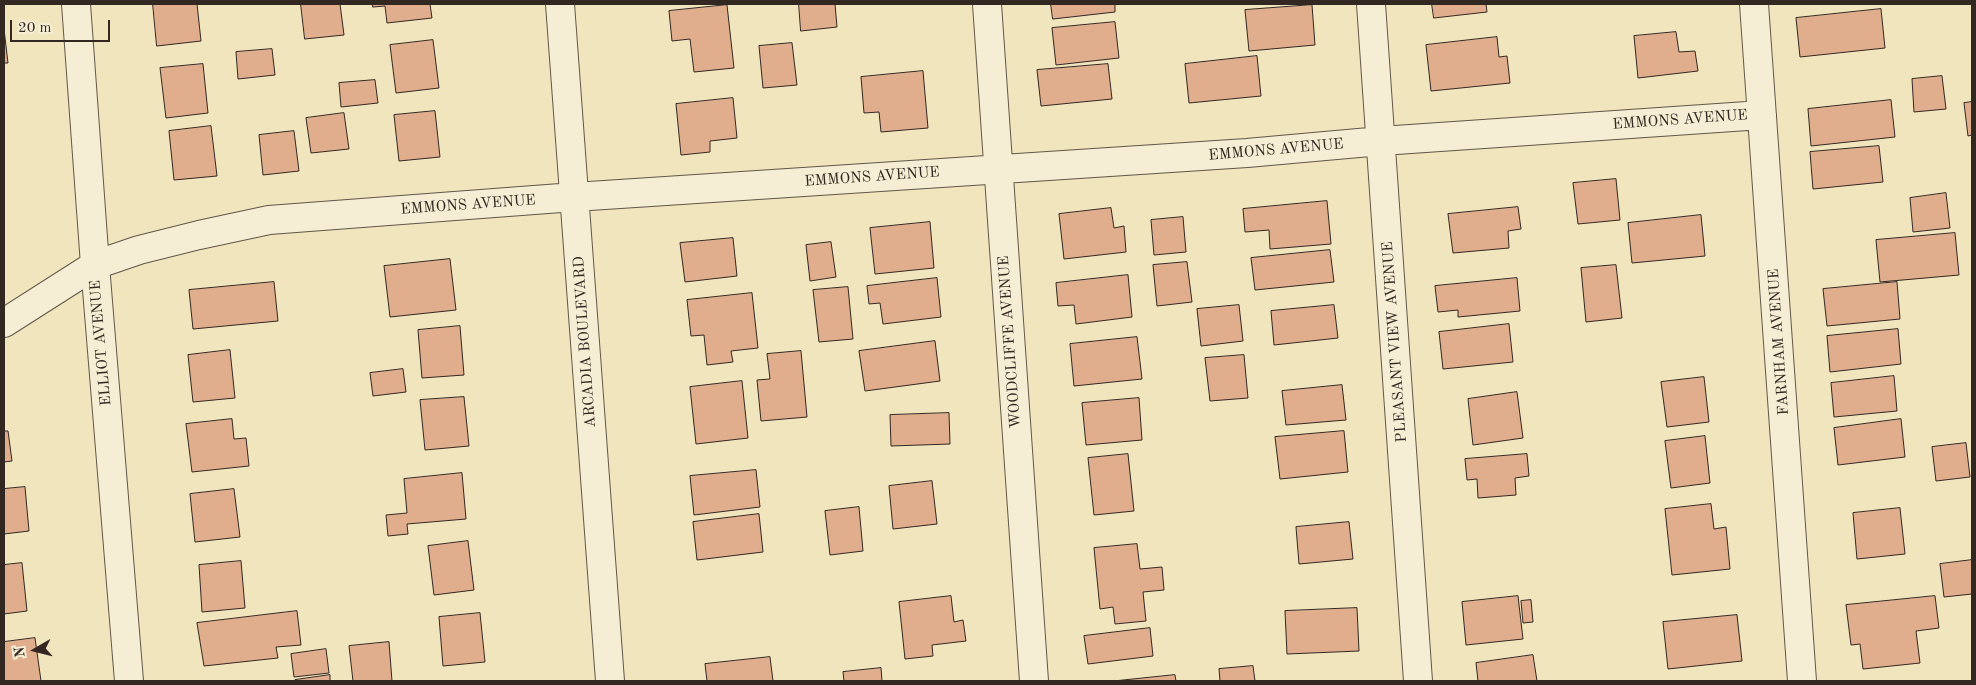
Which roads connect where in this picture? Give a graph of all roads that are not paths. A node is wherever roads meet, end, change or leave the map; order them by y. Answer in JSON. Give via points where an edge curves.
{"nodes":[{"id":1,"x":76,"y":4,"type":"edge"},
{"id":2,"x":560,"y":4,"type":"edge"},
{"id":3,"x":987,"y":4,"type":"edge"},
{"id":4,"x":1371,"y":4,"type":"edge"},
{"id":5,"x":1754,"y":4,"type":"edge"},
{"id":6,"x":1762,"y":115,"type":"junction"},
{"id":7,"x":1381,"y":141,"type":"junction"},
{"id":8,"x":998,"y":168,"type":"junction"},
{"id":9,"x":574,"y":197,"type":"junction"},
{"id":10,"x":95,"y":265,"type":"junction"},
{"id":11,"x":4,"y":323,"type":"edge"},
{"id":12,"x":129,"y":681,"type":"edge"},
{"id":13,"x":610,"y":681,"type":"edge"},
{"id":14,"x":1034,"y":681,"type":"edge"},
{"id":15,"x":1418,"y":681,"type":"edge"},
{"id":16,"x":1802,"y":681,"type":"edge"}],
"edges":[{"from":1,"to":10,"type":"street","name":"ELLIOT AVENUE"},
{"from":2,"to":9,"type":"street","name":"ARCADIA BOULEVARD"},
{"from":3,"to":8,"type":"street","name":"WOODCLIFFE AVENUE"},
{"from":4,"to":7,"type":"street","name":"PLEASANT VIEW AVENUE"},
{"from":5,"to":6,"type":"street","name":"FARNHAM AVENUE"},
{"from":6,"to":7,"type":"street","name":"EMMONS AVENUE"},
{"from":6,"to":16,"type":"street","name":"FARNHAM AVENUE"},
{"from":7,"to":8,"type":"street","name":"EMMONS AVENUE","via":[[1247,153]]},
{"from":7,"to":15,"type":"street","name":"PLEASANT VIEW AVENUE"},
{"from":8,"to":9,"type":"street","name":"EMMONS AVENUE"},
{"from":8,"to":14,"type":"street","name":"WOODCLIFFE AVENUE"},
{"from":9,"to":10,"type":"street","name":"EMMONS AVENUE","via":[[269,220],[147,248]]},
{"from":9,"to":13,"type":"street","name":"ARCADIA BOULEVARD"},
{"from":10,"to":11,"type":"street","name":"EMMONS AVENUE"},
{"from":10,"to":12,"type":"street","name":"ELLIOT AVENUE"}]}
